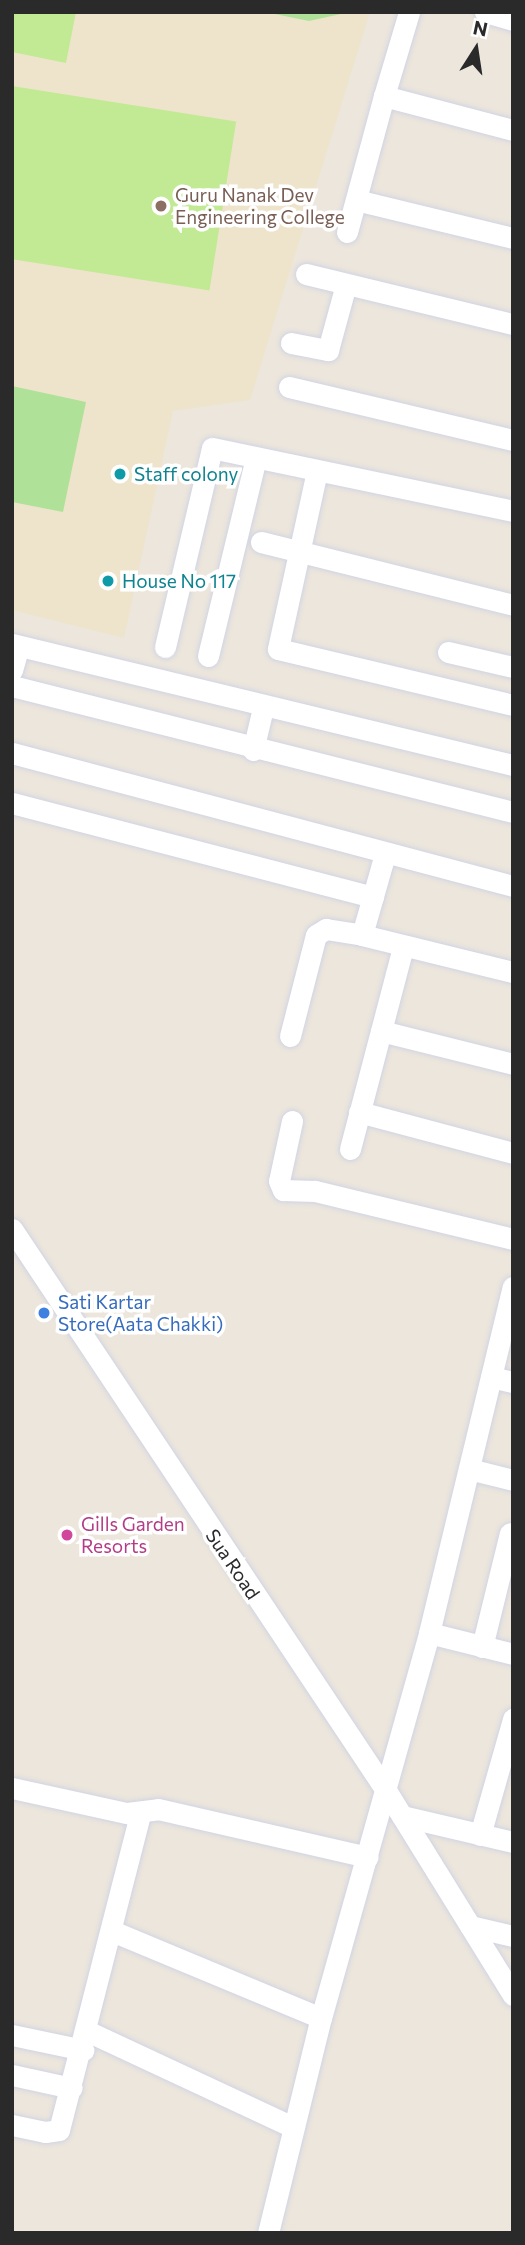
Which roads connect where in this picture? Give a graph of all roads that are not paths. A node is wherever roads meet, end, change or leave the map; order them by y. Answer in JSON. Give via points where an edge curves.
{"nodes":[{"id":1,"x":409,"y":12,"type":"edge"},
{"id":2,"x":485,"y":12,"type":"edge"},
{"id":3,"x":513,"y":20,"type":"edge"},
{"id":4,"x":384,"y":96,"type":"junction"},
{"id":5,"x":513,"y":130,"type":"edge"},
{"id":6,"x":356,"y":200,"type":"junction"},
{"id":7,"x":347,"y":232,"type":"dead end"},
{"id":8,"x":513,"y":238,"type":"edge"},
{"id":9,"x":306,"y":274,"type":"dead end"},
{"id":10,"x":346,"y":284,"type":"junction"},
{"id":11,"x":513,"y":324,"type":"edge"},
{"id":12,"x":291,"y":343,"type":"dead end"},
{"id":13,"x":289,"y":387,"type":"dead end"},
{"id":14,"x":513,"y":440,"type":"edge"},
{"id":15,"x":257,"y":458,"type":"junction"},
{"id":16,"x":317,"y":471,"type":"junction"},
{"id":17,"x":513,"y":511,"type":"edge"},
{"id":18,"x":261,"y":542,"type":"dead end"},
{"id":19,"x":300,"y":552,"type":"junction"},
{"id":20,"x":513,"y":605,"type":"edge"},
{"id":21,"x":16,"y":645,"type":"edge"},
{"id":22,"x":165,"y":646,"type":"dead end"},
{"id":23,"x":448,"y":652,"type":"dead end"},
{"id":24,"x":208,"y":656,"type":"dead end"},
{"id":25,"x":513,"y":667,"type":"edge"},
{"id":26,"x":12,"y":670,"type":"edge"},
{"id":27,"x":12,"y":686,"type":"edge"},
{"id":28,"x":513,"y":705,"type":"edge"},
{"id":29,"x":263,"y":708,"type":"junction"},
{"id":30,"x":253,"y":750,"type":"junction"},
{"id":31,"x":12,"y":753,"type":"edge"},
{"id":32,"x":513,"y":765,"type":"edge"},
{"id":33,"x":12,"y":803,"type":"edge"},
{"id":34,"x":513,"y":813,"type":"edge"},
{"id":35,"x":385,"y":853,"type":"junction"},
{"id":36,"x":513,"y":886,"type":"edge"},
{"id":37,"x":373,"y":897,"type":"junction"},
{"id":38,"x":362,"y":935,"type":"junction"},
{"id":39,"x":403,"y":947,"type":"junction"},
{"id":40,"x":513,"y":972,"type":"edge"},
{"id":41,"x":381,"y":1031,"type":"junction"},
{"id":42,"x":290,"y":1035,"type":"dead end"},
{"id":43,"x":513,"y":1064,"type":"edge"},
{"id":44,"x":359,"y":1112,"type":"junction"},
{"id":45,"x":292,"y":1121,"type":"dead end"},
{"id":46,"x":350,"y":1149,"type":"dead end"},
{"id":47,"x":513,"y":1153,"type":"edge"},
{"id":48,"x":12,"y":1229,"type":"edge"},
{"id":49,"x":513,"y":1239,"type":"edge"},
{"id":50,"x":513,"y":1287,"type":"edge"},
{"id":51,"x":491,"y":1377,"type":"junction"},
{"id":52,"x":513,"y":1382,"type":"edge"},
{"id":53,"x":468,"y":1469,"type":"junction"},
{"id":54,"x":513,"y":1480,"type":"edge"},
{"id":55,"x":510,"y":1533,"type":"dead end"},
{"id":56,"x":429,"y":1633,"type":"junction"},
{"id":57,"x":482,"y":1647,"type":"junction"},
{"id":58,"x":513,"y":1654,"type":"edge"},
{"id":59,"x":513,"y":1719,"type":"edge"},
{"id":60,"x":12,"y":1788,"type":"edge"},
{"id":61,"x":387,"y":1792,"type":"junction"},
{"id":62,"x":140,"y":1814,"type":"junction"},
{"id":63,"x":402,"y":1816,"type":"junction"},
{"id":64,"x":481,"y":1835,"type":"junction"},
{"id":65,"x":513,"y":1842,"type":"edge"},
{"id":66,"x":368,"y":1857,"type":"junction"},
{"id":67,"x":470,"y":1926,"type":"junction"},
{"id":68,"x":112,"y":1931,"type":"junction"},
{"id":69,"x":513,"y":1936,"type":"edge"},
{"id":70,"x":513,"y":1995,"type":"edge"},
{"id":71,"x":321,"y":2018,"type":"junction"},
{"id":72,"x":12,"y":2035,"type":"edge"},
{"id":73,"x":85,"y":2041,"type":"junction"},
{"id":74,"x":12,"y":2076,"type":"edge"},
{"id":75,"x":72,"y":2088,"type":"junction"},
{"id":76,"x":12,"y":2125,"type":"edge"},
{"id":77,"x":293,"y":2127,"type":"junction"},
{"id":78,"x":268,"y":2233,"type":"edge"}],
"edges":[{"from":1,"to":4,"type":"street"},
{"from":2,"to":3,"type":"street"},
{"from":4,"to":5,"type":"street"},
{"from":4,"to":6,"type":"street"},
{"from":6,"to":7,"type":"street"},
{"from":6,"to":8,"type":"street"},
{"from":9,"to":10,"type":"street"},
{"from":10,"to":11,"type":"street"},
{"from":10,"to":12,"type":"street","via":[[328,350]]},
{"from":13,"to":14,"type":"street"},
{"from":15,"to":16,"type":"street"},
{"from":15,"to":22,"type":"street","via":[[212,448]]},
{"from":15,"to":24,"type":"street"},
{"from":16,"to":17,"type":"street"},
{"from":16,"to":19,"type":"street"},
{"from":18,"to":19,"type":"street"},
{"from":19,"to":20,"type":"street"},
{"from":19,"to":28,"type":"street","via":[[278,649]]},
{"from":21,"to":26,"type":"street"},
{"from":21,"to":29,"type":"street"},
{"from":23,"to":25,"type":"street"},
{"from":27,"to":30,"type":"street"},
{"from":29,"to":30,"type":"street"},
{"from":29,"to":32,"type":"street"},
{"from":30,"to":34,"type":"street"},
{"from":31,"to":35,"type":"street"},
{"from":33,"to":37,"type":"street"},
{"from":35,"to":36,"type":"street"},
{"from":35,"to":37,"type":"street"},
{"from":37,"to":38,"type":"street"},
{"from":38,"to":39,"type":"street"},
{"from":38,"to":42,"type":"street","via":[[326,929],[316,935]]},
{"from":39,"to":40,"type":"street"},
{"from":39,"to":41,"type":"street"},
{"from":41,"to":43,"type":"street"},
{"from":41,"to":44,"type":"street"},
{"from":44,"to":46,"type":"street"},
{"from":44,"to":47,"type":"street"},
{"from":45,"to":49,"type":"street","via":[[279,1181],[283,1190],[315,1191]]},
{"from":48,"to":61,"type":"street","name":"Sua Road"},
{"from":50,"to":51,"type":"street"},
{"from":51,"to":52,"type":"street"},
{"from":51,"to":53,"type":"street"},
{"from":53,"to":54,"type":"street"},
{"from":53,"to":56,"type":"street"},
{"from":55,"to":57,"type":"street"},
{"from":56,"to":57,"type":"street"},
{"from":56,"to":61,"type":"street"},
{"from":57,"to":58,"type":"street"},
{"from":59,"to":64,"type":"street"},
{"from":60,"to":62,"type":"street"},
{"from":61,"to":63,"type":"street","name":"Sua Road"},
{"from":61,"to":66,"type":"street"},
{"from":62,"to":66,"type":"street","via":[[158,1809]]},
{"from":62,"to":68,"type":"street"},
{"from":63,"to":64,"type":"street"},
{"from":63,"to":67,"type":"street","name":"Sua Road"},
{"from":64,"to":65,"type":"street"},
{"from":66,"to":71,"type":"street"},
{"from":67,"to":69,"type":"street"},
{"from":67,"to":70,"type":"street","name":"Sua Road"},
{"from":68,"to":71,"type":"street"},
{"from":68,"to":73,"type":"street"},
{"from":71,"to":77,"type":"street"},
{"from":72,"to":73,"type":"street"},
{"from":73,"to":75,"type":"street"},
{"from":73,"to":77,"type":"street"},
{"from":74,"to":75,"type":"street"},
{"from":75,"to":76,"type":"street","via":[[59,2130]]},
{"from":77,"to":78,"type":"street"}]}
